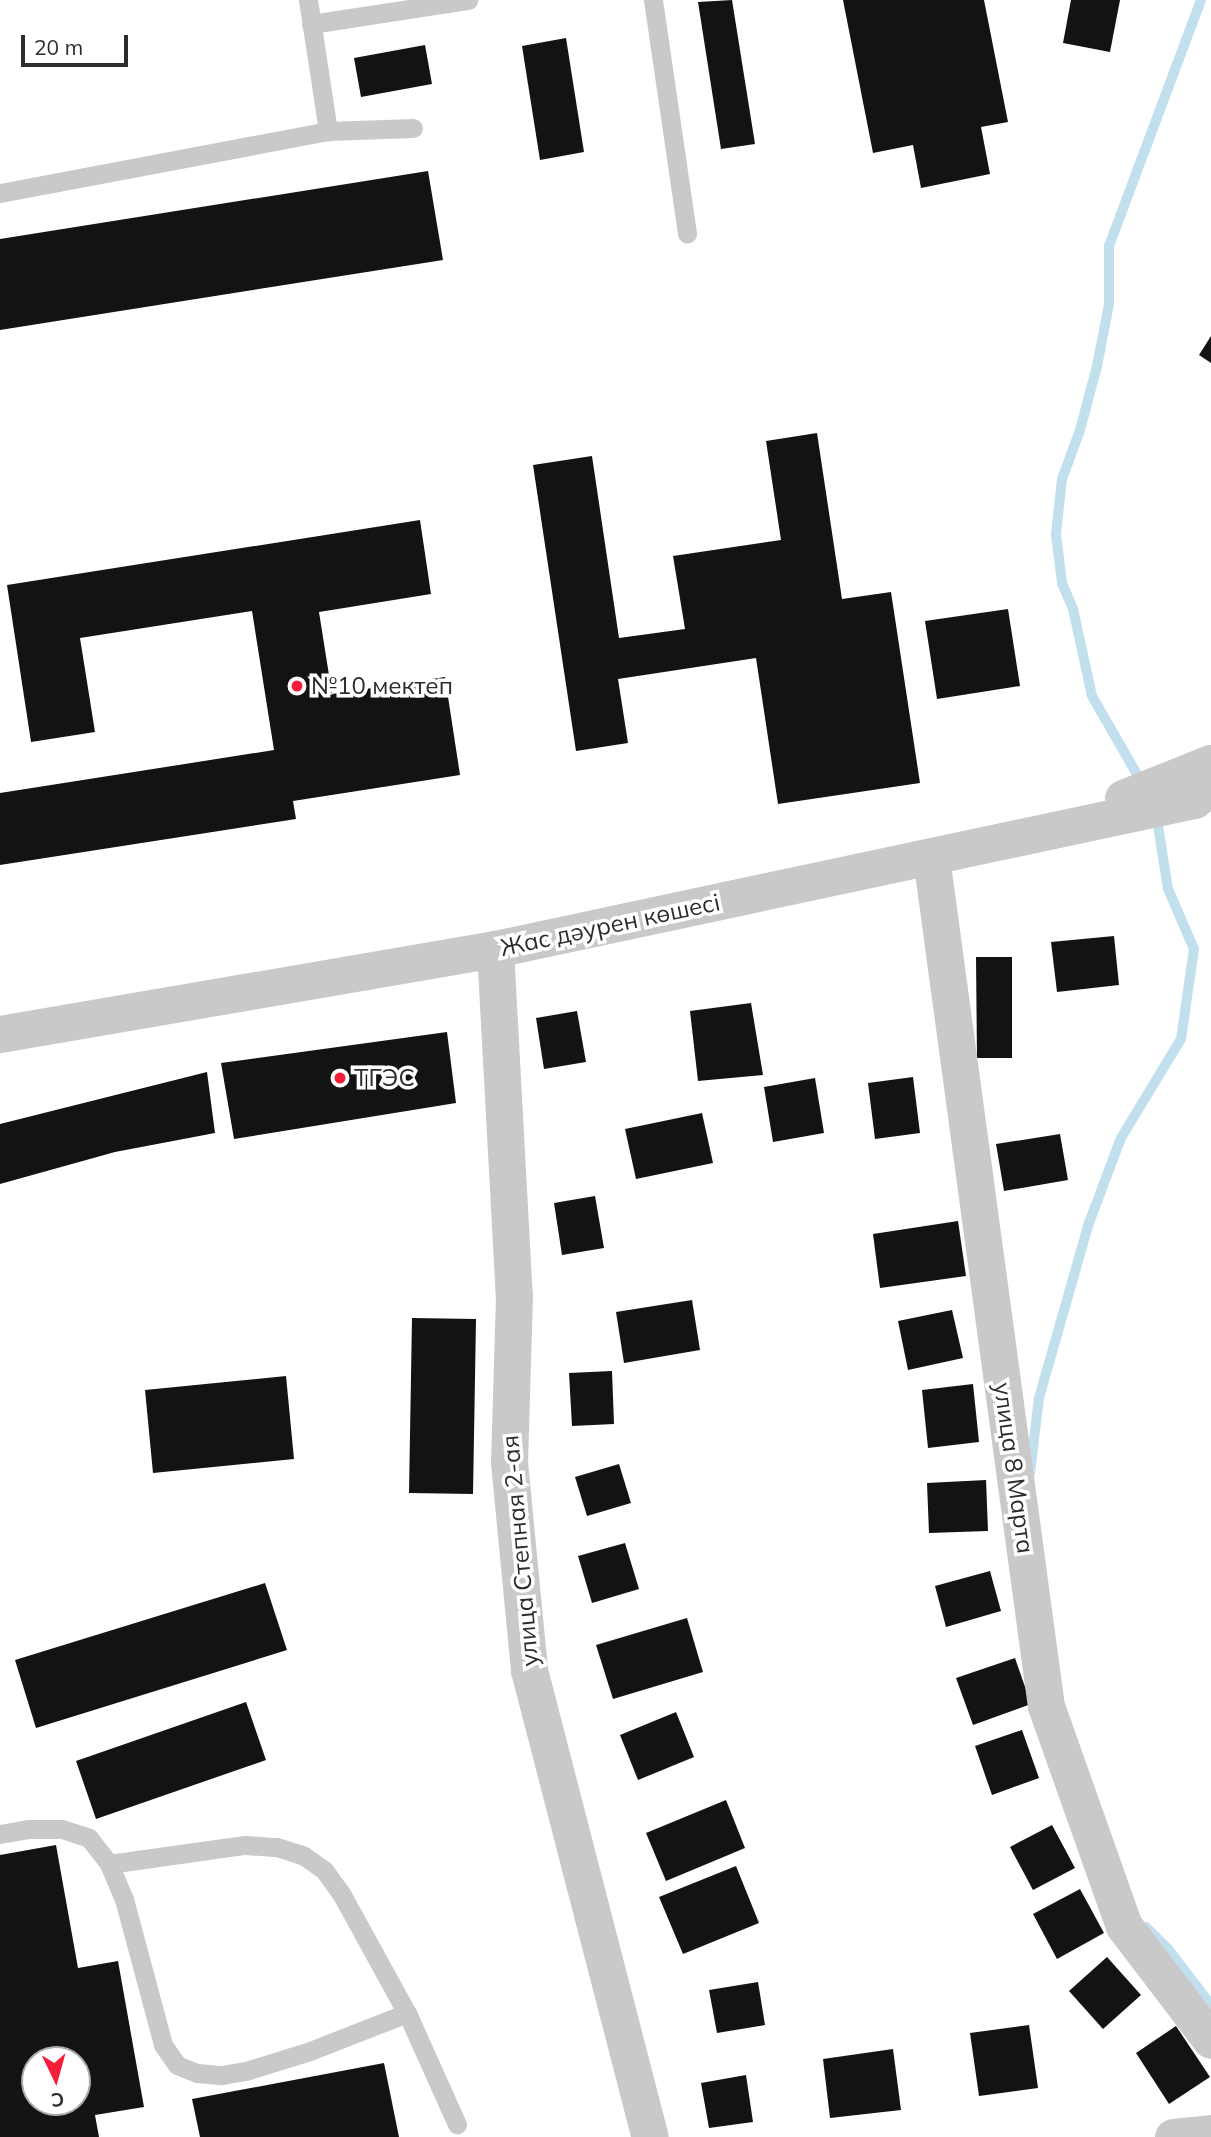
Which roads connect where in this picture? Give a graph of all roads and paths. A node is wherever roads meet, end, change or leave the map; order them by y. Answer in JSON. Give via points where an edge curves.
{"nodes":[{"id":1,"x":308,"y":0,"type":"edge"},
{"id":2,"x":468,"y":0,"type":"edge"},
{"id":3,"x":653,"y":0,"type":"edge"},
{"id":4,"x":311,"y":24,"type":"junction"},
{"id":5,"x":413,"y":128,"type":"dead end"},
{"id":6,"x":328,"y":131,"type":"junction"},
{"id":7,"x":0,"y":193,"type":"edge"},
{"id":8,"x":687,"y":234,"type":"dead end"},
{"id":9,"x":1210,"y":775,"type":"edge"},
{"id":10,"x":1087,"y":813,"type":"dead end"},
{"id":11,"x":931,"y":857,"type":"junction"},
{"id":12,"x":495,"y":949,"type":"junction"},
{"id":13,"x":0,"y":1034,"type":"edge"},
{"id":14,"x":0,"y":1834,"type":"edge"},
{"id":15,"x":109,"y":1864,"type":"junction"},
{"id":16,"x":407,"y":2013,"type":"junction"},
{"id":17,"x":1211,"y":2040,"type":"edge"},
{"id":18,"x":457,"y":2124,"type":"dead end"},
{"id":19,"x":1211,"y":2133,"type":"edge"},
{"id":20,"x":650,"y":2137,"type":"edge"},
{"id":21,"x":1173,"y":2137,"type":"edge"}],
"edges":[{"from":1,"to":4,"type":"lane"},
{"from":2,"to":4,"type":"lane"},
{"from":3,"to":8,"type":"lane"},
{"from":4,"to":6,"type":"lane"},
{"from":5,"to":6,"type":"lane"},
{"from":6,"to":7,"type":"lane"},
{"from":9,"to":10,"type":"street"},
{"from":9,"to":11,"type":"street","name":"Жас дәурен көшесі","via":[[1194,800]]},
{"from":11,"to":12,"type":"street","name":"Жас дәурен көшесі"},
{"from":11,"to":17,"type":"street","name":"улица 8 Марта","via":[[1046,1706],[1124,1926]]},
{"from":12,"to":13,"type":"street","name":"Жас дәурен көшесі"},
{"from":12,"to":20,"type":"street","name":"улица Степная 2-ая","via":[[514,1295],[509,1462],[529,1670]]},
{"from":14,"to":15,"type":"lane","via":[[62,1829],[89,1838]]},
{"from":15,"to":16,"type":"lane","via":[[245,1845],[277,1847],[304,1856],[324,1870],[342,1895]]},
{"from":15,"to":16,"type":"lane","via":[[124,1899],[163,2045],[177,2065],[222,2075],[249,2070]]},
{"from":16,"to":18,"type":"lane"},
{"from":19,"to":21,"type":"street"}]}
